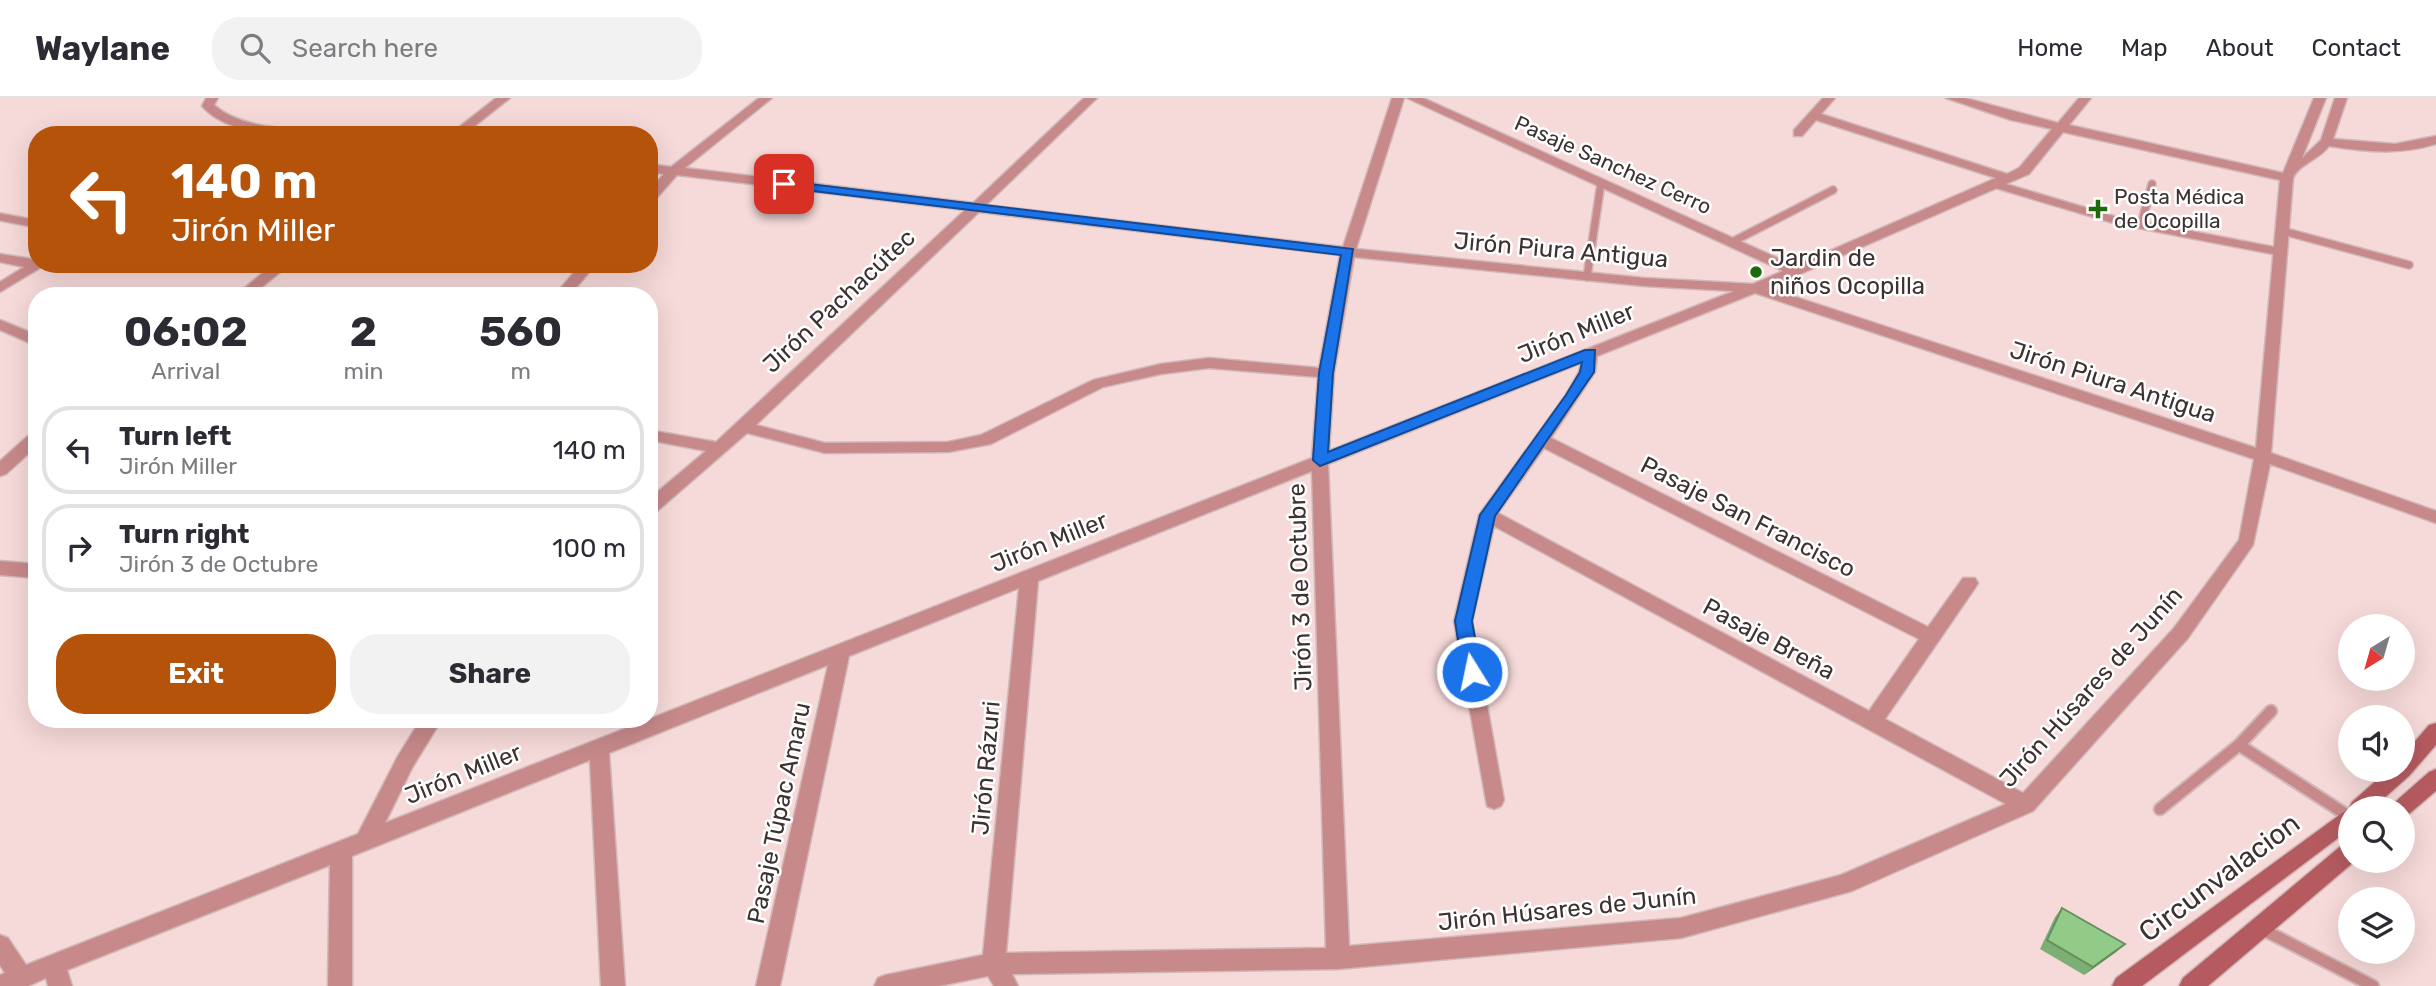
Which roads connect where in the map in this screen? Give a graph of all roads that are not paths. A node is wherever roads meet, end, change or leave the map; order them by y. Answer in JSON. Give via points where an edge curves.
{"nodes":[{"id":1,"x":212,"y":98,"type":"edge"},
{"id":2,"x":504,"y":98,"type":"edge"},
{"id":3,"x":766,"y":98,"type":"edge"},
{"id":4,"x":1091,"y":98,"type":"edge"},
{"id":5,"x":1398,"y":98,"type":"edge"},
{"id":6,"x":1413,"y":98,"type":"edge"},
{"id":7,"x":1829,"y":98,"type":"edge"},
{"id":8,"x":1952,"y":98,"type":"edge"},
{"id":9,"x":2085,"y":98,"type":"edge"},
{"id":10,"x":2320,"y":98,"type":"edge"},
{"id":11,"x":2340,"y":98,"type":"edge"},
{"id":12,"x":1815,"y":116,"type":"junction"},
{"id":13,"x":244,"y":124,"type":"joint"},
{"id":14,"x":262,"y":126,"type":"edge"},
{"id":15,"x":467,"y":126,"type":"edge"},
{"id":16,"x":2064,"y":127,"type":"junction"},
{"id":17,"x":2333,"y":129,"type":"junction"},
{"id":18,"x":1798,"y":133,"type":"dead end"},
{"id":19,"x":2436,"y":140,"type":"edge"},
{"id":20,"x":2327,"y":142,"type":"junction"},
{"id":21,"x":2394,"y":150,"type":"junction"},
{"id":22,"x":658,"y":169,"type":"edge"},
{"id":23,"x":674,"y":171,"type":"junction"},
{"id":24,"x":2290,"y":172,"type":"junction"},
{"id":25,"x":2001,"y":181,"type":"junction"},
{"id":26,"x":1601,"y":183,"type":"junction"},
{"id":27,"x":2151,"y":184,"type":"dead end"},
{"id":28,"x":658,"y":188,"type":"edge"},
{"id":29,"x":1833,"y":190,"type":"dead end"},
{"id":30,"x":977,"y":208,"type":"junction"},
{"id":31,"x":0,"y":217,"type":"edge"},
{"id":32,"x":28,"y":222,"type":"edge"},
{"id":33,"x":2141,"y":225,"type":"junction"},
{"id":34,"x":1732,"y":242,"type":"junction"},
{"id":35,"x":2282,"y":242,"type":"junction"},
{"id":36,"x":1348,"y":252,"type":"junction"},
{"id":37,"x":0,"y":258,"type":"edge"},
{"id":38,"x":28,"y":263,"type":"edge"},
{"id":39,"x":2409,"y":265,"type":"dead end"},
{"id":40,"x":28,"y":271,"type":"edge"},
{"id":41,"x":1795,"y":271,"type":"junction"},
{"id":42,"x":271,"y":273,"type":"edge"},
{"id":43,"x":581,"y":273,"type":"edge"},
{"id":44,"x":1587,"y":277,"type":"junction"},
{"id":45,"x":253,"y":287,"type":"edge"},
{"id":46,"x":569,"y":287,"type":"edge"},
{"id":47,"x":0,"y":288,"type":"edge"},
{"id":48,"x":1755,"y":288,"type":"junction"},
{"id":49,"x":0,"y":324,"type":"edge"},
{"id":50,"x":28,"y":337,"type":"edge"},
{"id":51,"x":1590,"y":354,"type":"junction"},
{"id":52,"x":1326,"y":373,"type":"junction"},
{"id":53,"x":744,"y":427,"type":"junction"},
{"id":54,"x":658,"y":437,"type":"edge"},
{"id":55,"x":1542,"y":440,"type":"junction"},
{"id":56,"x":28,"y":445,"type":"edge"},
{"id":57,"x":718,"y":448,"type":"junction"},
{"id":58,"x":2263,"y":456,"type":"junction"},
{"id":59,"x":1320,"y":460,"type":"junction"},
{"id":60,"x":0,"y":470,"type":"edge"},
{"id":61,"x":658,"y":501,"type":"edge"},
{"id":62,"x":1488,"y":515,"type":"junction"},
{"id":63,"x":2436,"y":517,"type":"edge"},
{"id":64,"x":0,"y":568,"type":"edge"},
{"id":65,"x":28,"y":570,"type":"edge"},
{"id":66,"x":1030,"y":576,"type":"junction"},
{"id":67,"x":1969,"y":583,"type":"dead end"},
{"id":68,"x":1931,"y":638,"type":"junction"},
{"id":69,"x":841,"y":651,"type":"junction"},
{"id":70,"x":2272,"y":711,"type":"dead end"},
{"id":71,"x":1872,"y":722,"type":"junction"},
{"id":72,"x":658,"y":724,"type":"edge"},
{"id":73,"x":426,"y":728,"type":"edge"},
{"id":74,"x":647,"y":728,"type":"edge"},
{"id":75,"x":2436,"y":731,"type":"edge"},
{"id":76,"x":2239,"y":745,"type":"junction"},
{"id":77,"x":599,"y":747,"type":"junction"},
{"id":78,"x":2415,"y":754,"type":"edge"},
{"id":79,"x":2388,"y":782,"type":"edge"},
{"id":80,"x":2434,"y":784,"type":"edge"},
{"id":81,"x":2372,"y":796,"type":"edge"},
{"id":82,"x":2415,"y":798,"type":"edge"},
{"id":83,"x":1494,"y":800,"type":"dead end"},
{"id":84,"x":2026,"y":805,"type":"junction"},
{"id":85,"x":2160,"y":809,"type":"dead end"},
{"id":86,"x":2338,"y":809,"type":"edge"},
{"id":87,"x":2338,"y":826,"type":"edge"},
{"id":88,"x":366,"y":839,"type":"junction"},
{"id":89,"x":341,"y":849,"type":"junction"},
{"id":90,"x":2338,"y":862,"type":"edge"},
{"id":91,"x":2260,"y":928,"type":"junction"},
{"id":92,"x":0,"y":945,"type":"edge"},
{"id":93,"x":1338,"y":958,"type":"junction"},
{"id":94,"x":53,"y":963,"type":"junction"},
{"id":95,"x":994,"y":964,"type":"junction"},
{"id":96,"x":11,"y":982,"type":"edge"},
{"id":97,"x":60,"y":986,"type":"edge"},
{"id":98,"x":341,"y":986,"type":"edge"},
{"id":99,"x":613,"y":986,"type":"edge"},
{"id":100,"x":768,"y":986,"type":"edge"},
{"id":101,"x":886,"y":986,"type":"edge"},
{"id":102,"x":1006,"y":986,"type":"edge"},
{"id":103,"x":2124,"y":986,"type":"edge"},
{"id":104,"x":2191,"y":986,"type":"edge"},
{"id":105,"x":2373,"y":986,"type":"edge"}],
"edges":[{"from":1,"to":13,"type":"street","via":[[208,106],[224,118]]},
{"from":2,"to":15,"type":"street"},
{"from":3,"to":23,"type":"street"},
{"from":4,"to":30,"type":"street","name":"Jirón Pachacútec"},
{"from":5,"to":36,"type":"street","name":"Jirón 3 de Octubre"},
{"from":6,"to":26,"type":"street","name":"Pasaje Sanchez Cerro"},
{"from":7,"to":12,"type":"street"},
{"from":8,"to":16,"type":"street"},
{"from":9,"to":16,"type":"street","name":"Jirón Miller"},
{"from":10,"to":24,"type":"street","name":"Jirón Húsares de Junín"},
{"from":11,"to":17,"type":"street"},
{"from":12,"to":18,"type":"street"},
{"from":12,"to":25,"type":"street"},
{"from":13,"to":14,"type":"street"},
{"from":16,"to":24,"type":"street"},
{"from":16,"to":25,"type":"street","name":"Jirón Miller","via":[[2024,171]]},
{"from":17,"to":20,"type":"street"},
{"from":17,"to":21,"type":"street"},
{"from":19,"to":21,"type":"street"},
{"from":20,"to":21,"type":"street"},
{"from":20,"to":24,"type":"street"},
{"from":22,"to":23,"type":"street","name":"Jirón Piura Antigua"},
{"from":23,"to":28,"type":"street"},
{"from":23,"to":30,"type":"street","name":"Jirón Piura Antigua"},
{"from":24,"to":35,"type":"street","name":"Jirón Húsares de Junín"},
{"from":25,"to":33,"type":"lane"},
{"from":25,"to":41,"type":"street","name":"Jirón Miller"},
{"from":26,"to":34,"type":"street","name":"Pasaje Sanchez Cerro"},
{"from":26,"to":44,"type":"lane"},
{"from":27,"to":33,"type":"lane"},
{"from":29,"to":34,"type":"lane"},
{"from":30,"to":36,"type":"street","name":"Jirón Piura Antigua"},
{"from":30,"to":53,"type":"street","name":"Jirón Pachacútec"},
{"from":31,"to":32,"type":"lane"},
{"from":33,"to":35,"type":"lane"},
{"from":34,"to":41,"type":"street","name":"Pasaje Sanchez Cerro"},
{"from":35,"to":39,"type":"lane"},
{"from":35,"to":58,"type":"street","name":"Jirón Húsares de Junín"},
{"from":36,"to":44,"type":"street","name":"Jirón Piura Antigua"},
{"from":36,"to":52,"type":"street","name":"Jirón 3 de Octubre"},
{"from":37,"to":38,"type":"street"},
{"from":40,"to":47,"type":"street"},
{"from":41,"to":48,"type":"street","name":"Jirón Miller"},
{"from":42,"to":45,"type":"street"},
{"from":43,"to":46,"type":"street"},
{"from":44,"to":48,"type":"street","name":"Jirón Piura Antigua"},
{"from":48,"to":51,"type":"street","name":"Jirón Miller"},
{"from":48,"to":58,"type":"street","name":"Jirón Piura Antigua"},
{"from":49,"to":50,"type":"street"},
{"from":51,"to":55,"type":"street","via":[[1587,372]]},
{"from":51,"to":59,"type":"street","name":"Jirón Miller"},
{"from":52,"to":53,"type":"street","via":[[1209,363],[1161,369],[1098,383],[985,440],[948,447],[825,448]]},
{"from":52,"to":59,"type":"street","name":"Jirón 3 de Octubre"},
{"from":53,"to":57,"type":"street","name":"Jirón Pachacútec"},
{"from":54,"to":57,"type":"street"},
{"from":55,"to":62,"type":"street"},
{"from":55,"to":68,"type":"street","name":"Pasaje San Francisco"},
{"from":56,"to":60,"type":"street"},
{"from":57,"to":61,"type":"street","name":"Jirón Pachacútec"},
{"from":58,"to":63,"type":"street","name":"Jirón Piura Antigua"},
{"from":58,"to":84,"type":"street","name":"Jirón Húsares de Junín","via":[[2247,541],[2181,633]]},
{"from":59,"to":66,"type":"street","name":"Jirón Miller"},
{"from":59,"to":93,"type":"street","name":"Jirón 3 de Octubre"},
{"from":62,"to":71,"type":"street","name":"Pasaje Breña"},
{"from":62,"to":83,"type":"street","via":[[1463,621]]},
{"from":64,"to":65,"type":"street"},
{"from":66,"to":69,"type":"street","name":"Jirón Miller"},
{"from":66,"to":95,"type":"street","name":"Jirón Rázuri"},
{"from":67,"to":68,"type":"street"},
{"from":68,"to":71,"type":"street"},
{"from":69,"to":72,"type":"street","name":"Jirón Miller"},
{"from":69,"to":100,"type":"street","name":"Pasaje Túpac Amaru"},
{"from":70,"to":76,"type":"lane"},
{"from":71,"to":84,"type":"street","name":"Pasaje Breña"},
{"from":73,"to":88,"type":"street"},
{"from":74,"to":77,"type":"street","name":"Jirón Miller"},
{"from":75,"to":78,"type":"street"},
{"from":76,"to":85,"type":"lane"},
{"from":76,"to":86,"type":"lane"},
{"from":77,"to":88,"type":"street","name":"Jirón Miller"},
{"from":77,"to":99,"type":"street"},
{"from":79,"to":81,"type":"street"},
{"from":80,"to":82,"type":"street"},
{"from":84,"to":93,"type":"street","name":"Jirón Húsares de Junín","via":[[1844,884],[1681,928]]},
{"from":87,"to":103,"type":"street","name":"Circunvalacion"},
{"from":88,"to":89,"type":"street","name":"Jirón Miller"},
{"from":89,"to":94,"type":"street","name":"Jirón Miller"},
{"from":89,"to":98,"type":"street"},
{"from":90,"to":91,"type":"street"},
{"from":91,"to":104,"type":"street"},
{"from":91,"to":105,"type":"lane"},
{"from":92,"to":96,"type":"street"},
{"from":93,"to":95,"type":"street","name":"Jirón Húsares de Junín"},
{"from":94,"to":96,"type":"street","name":"Jirón Miller"},
{"from":94,"to":97,"type":"street"},
{"from":95,"to":101,"type":"street","name":"Jirón Húsares de Junín"},
{"from":95,"to":102,"type":"street"}]}
